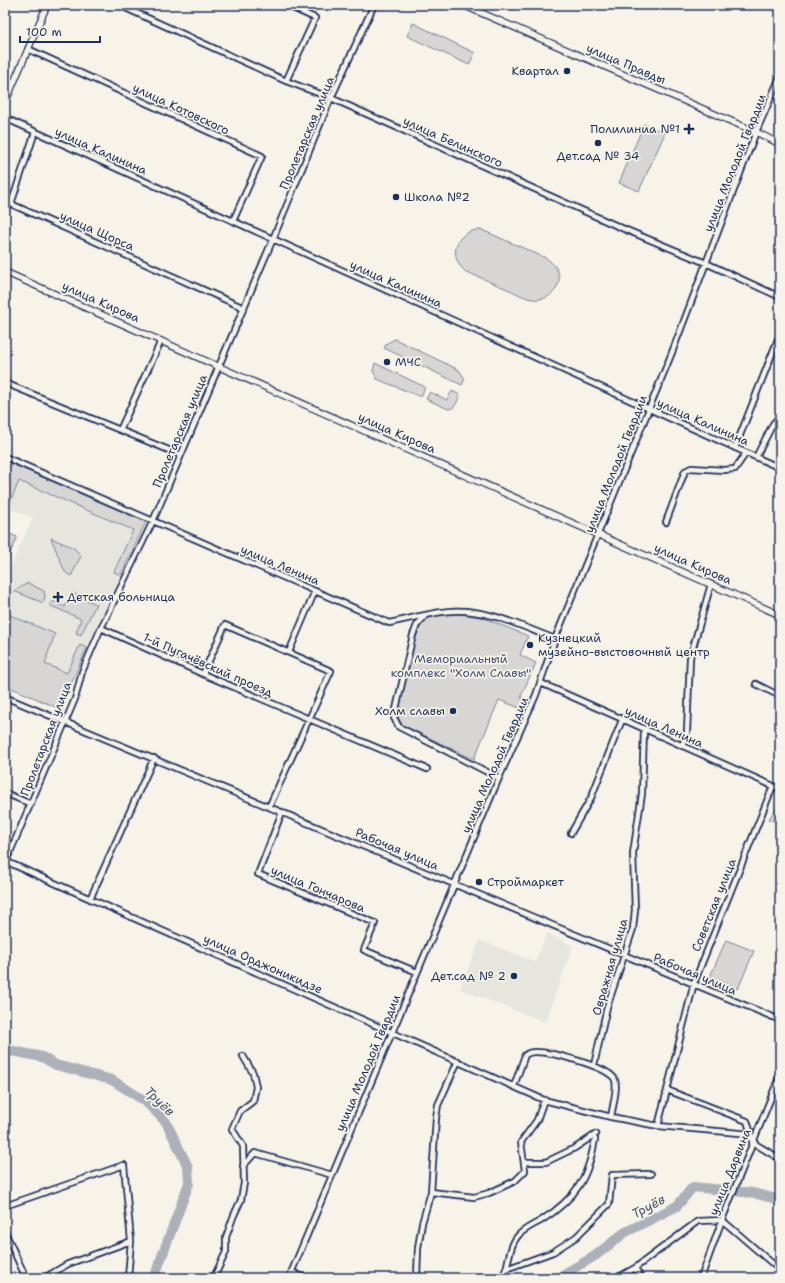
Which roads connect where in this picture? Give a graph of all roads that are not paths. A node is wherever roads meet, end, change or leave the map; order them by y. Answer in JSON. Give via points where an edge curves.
{"nodes":[{"id":1,"x":47,"y":5,"type":"edge"},
{"id":2,"x":118,"y":5,"type":"edge"},
{"id":3,"x":286,"y":5,"type":"edge"},
{"id":4,"x":374,"y":5,"type":"edge"},
{"id":5,"x":463,"y":5,"type":"edge"},
{"id":6,"x":28,"y":50,"type":"junction"},
{"id":7,"x":780,"y":77,"type":"edge"},
{"id":8,"x":286,"y":81,"type":"junction"},
{"id":9,"x":331,"y":98,"type":"junction"},
{"id":10,"x":5,"y":103,"type":"edge"},
{"id":11,"x":5,"y":118,"type":"edge"},
{"id":12,"x":35,"y":132,"type":"junction"},
{"id":13,"x":756,"y":132,"type":"junction"},
{"id":14,"x":780,"y":144,"type":"edge"},
{"id":15,"x":233,"y":221,"type":"junction"},
{"id":16,"x":273,"y":239,"type":"junction"},
{"id":17,"x":706,"y":263,"type":"junction"},
{"id":18,"x":5,"y":272,"type":"edge"},
{"id":19,"x":780,"y":297,"type":"edge"},
{"id":20,"x":244,"y":308,"type":"junction"},
{"id":21,"x":780,"y":334,"type":"edge"},
{"id":22,"x":161,"y":341,"type":"junction"},
{"id":23,"x":219,"y":366,"type":"junction"},
{"id":24,"x":5,"y":383,"type":"edge"},
{"id":25,"x":649,"y":408,"type":"junction"},
{"id":26,"x":780,"y":416,"type":"edge"},
{"id":27,"x":120,"y":430,"type":"junction"},
{"id":28,"x":735,"y":448,"type":"junction"},
{"id":29,"x":746,"y":453,"type":"junction"},
{"id":30,"x":181,"y":455,"type":"junction"},
{"id":31,"x":756,"y":457,"type":"junction"},
{"id":32,"x":5,"y":458,"type":"edge"},
{"id":33,"x":780,"y":468,"type":"edge"},
{"id":34,"x":153,"y":520,"type":"junction"},
{"id":35,"x":666,"y":522,"type":"dead end"},
{"id":36,"x":599,"y":534,"type":"junction"},
{"id":37,"x":711,"y":584,"type":"junction"},
{"id":38,"x":315,"y":591,"type":"junction"},
{"id":39,"x":780,"y":615,"type":"edge"},
{"id":40,"x":425,"y":616,"type":"junction"},
{"id":41,"x":101,"y":628,"type":"junction"},
{"id":42,"x":555,"y":639,"type":"junction"},
{"id":43,"x":289,"y":652,"type":"junction"},
{"id":44,"x":203,"y":674,"type":"junction"},
{"id":45,"x":541,"y":683,"type":"junction"},
{"id":46,"x":756,"y":684,"type":"dead end"},
{"id":47,"x":780,"y":696,"type":"edge"},
{"id":48,"x":5,"y":697,"type":"edge"},
{"id":49,"x":309,"y":719,"type":"junction"},
{"id":50,"x":622,"y":720,"type":"junction"},
{"id":51,"x":65,"y":722,"type":"junction"},
{"id":52,"x":644,"y":730,"type":"junction"},
{"id":53,"x":682,"y":746,"type":"junction"},
{"id":54,"x":154,"y":758,"type":"junction"},
{"id":55,"x":427,"y":769,"type":"dead end"},
{"id":56,"x":499,"y":778,"type":"junction"},
{"id":57,"x":773,"y":786,"type":"junction"},
{"id":58,"x":780,"y":789,"type":"edge"},
{"id":59,"x":5,"y":793,"type":"edge"},
{"id":60,"x":31,"y":804,"type":"junction"},
{"id":61,"x":269,"y":807,"type":"junction"},
{"id":62,"x":282,"y":812,"type":"junction"},
{"id":63,"x":572,"y":833,"type":"dead end"},
{"id":64,"x":5,"y":862,"type":"edge"},
{"id":65,"x":455,"y":884,"type":"junction"},
{"id":66,"x":90,"y":899,"type":"junction"},
{"id":67,"x":624,"y":955,"type":"junction"},
{"id":68,"x":417,"y":972,"type":"junction"},
{"id":69,"x":694,"y":983,"type":"junction"},
{"id":70,"x":780,"y":1020,"type":"edge"},
{"id":71,"x":392,"y":1032,"type":"junction"},
{"id":72,"x":243,"y":1056,"type":"dead end"},
{"id":73,"x":458,"y":1061,"type":"junction"},
{"id":74,"x":594,"y":1065,"type":"junction"},
{"id":75,"x":780,"y":1075,"type":"edge"},
{"id":76,"x":514,"y":1086,"type":"junction"},
{"id":77,"x":667,"y":1090,"type":"junction"},
{"id":78,"x":544,"y":1100,"type":"junction"},
{"id":79,"x":611,"y":1117,"type":"junction"},
{"id":80,"x":658,"y":1126,"type":"junction"},
{"id":81,"x":596,"y":1134,"type":"dead end"},
{"id":82,"x":751,"y":1134,"type":"junction"},
{"id":83,"x":595,"y":1139,"type":"dead end"},
{"id":84,"x":752,"y":1142,"type":"junction"},
{"id":85,"x":780,"y":1159,"type":"edge"},
{"id":86,"x":524,"y":1162,"type":"junction"},
{"id":87,"x":243,"y":1166,"type":"junction"},
{"id":88,"x":651,"y":1174,"type":"dead end"},
{"id":89,"x":332,"y":1175,"type":"junction"},
{"id":90,"x":431,"y":1192,"type":"junction"},
{"id":91,"x":5,"y":1206,"type":"edge"},
{"id":92,"x":722,"y":1220,"type":"junction"},
{"id":93,"x":5,"y":1232,"type":"edge"},
{"id":94,"x":131,"y":1241,"type":"junction"},
{"id":95,"x":506,"y":1268,"type":"junction"},
{"id":96,"x":636,"y":1268,"type":"junction"},
{"id":97,"x":780,"y":1270,"type":"edge"},
{"id":98,"x":292,"y":1272,"type":"junction"},
{"id":99,"x":26,"y":1278,"type":"edge"},
{"id":100,"x":44,"y":1278,"type":"edge"},
{"id":101,"x":128,"y":1278,"type":"edge"},
{"id":102,"x":213,"y":1278,"type":"edge"},
{"id":103,"x":289,"y":1278,"type":"edge"},
{"id":104,"x":305,"y":1278,"type":"edge"},
{"id":105,"x":417,"y":1278,"type":"edge"},
{"id":106,"x":502,"y":1278,"type":"edge"},
{"id":107,"x":616,"y":1278,"type":"edge"},
{"id":108,"x":641,"y":1278,"type":"edge"},
{"id":109,"x":701,"y":1278,"type":"edge"}],
"edges":[{"from":1,"to":6,"type":"street"},
{"from":2,"to":8,"type":"street","name":"улица Белинского"},
{"from":3,"to":8,"type":"street","via":[[315,18]]},
{"from":4,"to":9,"type":"street","name":"Пролетарская улица"},
{"from":5,"to":13,"type":"street","name":"улица Правды"},
{"from":6,"to":10,"type":"street"},
{"from":6,"to":15,"type":"street","name":"улица Котовского","via":[[262,156]]},
{"from":7,"to":13,"type":"street","name":"улица Молодой Гвардии"},
{"from":8,"to":9,"type":"street","name":"улица Белинского"},
{"from":9,"to":16,"type":"street","name":"Пролетарская улица"},
{"from":9,"to":17,"type":"street","name":"улица Белинского"},
{"from":11,"to":12,"type":"street","name":"улица Калинина"},
{"from":12,"to":15,"type":"street","name":"улица Калинина"},
{"from":12,"to":20,"type":"street","name":"улица Щорса","via":[[11,204]]},
{"from":13,"to":14,"type":"street","name":"улица Правды"},
{"from":13,"to":17,"type":"street","name":"улица Молодой Гвардии"},
{"from":15,"to":16,"type":"street","name":"улица Калинина"},
{"from":16,"to":20,"type":"street","name":"Пролетарская улица"},
{"from":16,"to":25,"type":"street","name":"улица Калинина"},
{"from":17,"to":19,"type":"street","name":"улица Белинского"},
{"from":17,"to":25,"type":"street","name":"улица Молодой Гвардии"},
{"from":18,"to":22,"type":"street","name":"улица Кирова"},
{"from":20,"to":23,"type":"street","name":"Пролетарская улица"},
{"from":21,"to":28,"type":"street"},
{"from":22,"to":23,"type":"street","name":"улица Кирова"},
{"from":22,"to":27,"type":"street"},
{"from":23,"to":30,"type":"street","name":"Пролетарская улица"},
{"from":23,"to":36,"type":"street","name":"улица Кирова"},
{"from":24,"to":27,"type":"street"},
{"from":25,"to":28,"type":"street","name":"улица Калинина"},
{"from":25,"to":36,"type":"street","name":"улица Молодой Гвардии"},
{"from":26,"to":31,"type":"street"},
{"from":27,"to":30,"type":"street"},
{"from":28,"to":29,"type":"street","name":"улица Калинина"},
{"from":29,"to":31,"type":"street","name":"улица Калинина"},
{"from":29,"to":35,"type":"street","via":[[735,469],[691,468],[685,471]]},
{"from":30,"to":34,"type":"street","name":"Пролетарская улица"},
{"from":31,"to":33,"type":"street","name":"улица Калинина"},
{"from":32,"to":34,"type":"street","name":"улица Ленина"},
{"from":34,"to":38,"type":"street","name":"улица Ленина"},
{"from":34,"to":41,"type":"street","name":"Пролетарская улица"},
{"from":36,"to":37,"type":"street","name":"улица Кирова"},
{"from":36,"to":42,"type":"street","name":"улица Молодой Гвардии"},
{"from":37,"to":39,"type":"street","name":"улица Кирова"},
{"from":37,"to":53,"type":"street","via":[[690,658],[687,732]]},
{"from":38,"to":40,"type":"street","name":"улица Ленина","via":[[389,623]]},
{"from":38,"to":43,"type":"street"},
{"from":40,"to":42,"type":"street","name":"улица Ленина","via":[[441,612],[471,611],[489,614]]},
{"from":40,"to":56,"type":"street","via":[[412,635],[394,718],[399,727]]},
{"from":41,"to":44,"type":"street","name":"1-й Пугачёвский проезд"},
{"from":41,"to":51,"type":"street","name":"Пролетарская улица","via":[[82,672]]},
{"from":42,"to":45,"type":"street","name":"улица Молодой Гвардии"},
{"from":43,"to":44,"type":"street","via":[[225,625]]},
{"from":43,"to":49,"type":"street","via":[[331,671]]},
{"from":44,"to":49,"type":"street","name":"1-й Пугачёвский проезд"},
{"from":45,"to":50,"type":"street","name":"улица Ленина"},
{"from":45,"to":56,"type":"street","name":"улица Молодой Гвардии"},
{"from":46,"to":47,"type":"street"},
{"from":48,"to":51,"type":"street","name":"Рабочая улица"},
{"from":49,"to":55,"type":"street","name":"1-й Пугачёвский проезд"},
{"from":49,"to":61,"type":"street"},
{"from":50,"to":52,"type":"street","name":"улица Ленина"},
{"from":50,"to":63,"type":"street","via":[[591,798]]},
{"from":51,"to":54,"type":"street","name":"Рабочая улица"},
{"from":51,"to":60,"type":"street","name":"Пролетарская улица"},
{"from":52,"to":53,"type":"street","name":"улица Ленина"},
{"from":52,"to":67,"type":"street","name":"Овражная улица","via":[[642,794],[633,853],[634,929]]},
{"from":53,"to":57,"type":"street","name":"улица Ленина"},
{"from":54,"to":61,"type":"street","name":"Рабочая улица"},
{"from":54,"to":66,"type":"street"},
{"from":56,"to":65,"type":"street","name":"улица Молодой Гвардии"},
{"from":57,"to":58,"type":"street","name":"улица Ленина"},
{"from":57,"to":69,"type":"street","name":"Советская улица"},
{"from":59,"to":60,"type":"street"},
{"from":60,"to":64,"type":"street","name":"Пролетарская улица"},
{"from":61,"to":62,"type":"street","name":"Рабочая улица"},
{"from":62,"to":65,"type":"street","name":"Рабочая улица"},
{"from":62,"to":68,"type":"street","name":"улица Гончарова","via":[[258,874],[375,923],[364,950]]},
{"from":64,"to":66,"type":"street","name":"улица Орджоникидзе"},
{"from":65,"to":67,"type":"street","name":"Рабочая улица"},
{"from":65,"to":68,"type":"street","name":"улица Молодой Гвардии"},
{"from":66,"to":71,"type":"street","name":"улица Орджоникидзе"},
{"from":67,"to":69,"type":"street","name":"Рабочая улица"},
{"from":67,"to":74,"type":"street","name":"Овражная улица","via":[[607,1007]]},
{"from":68,"to":71,"type":"street","name":"улица Молодой Гвардии"},
{"from":69,"to":70,"type":"street","name":"Рабочая улица"},
{"from":69,"to":77,"type":"street","name":"Советская улица"},
{"from":71,"to":73,"type":"street","name":"улица Орджоникидзе"},
{"from":71,"to":89,"type":"street","name":"улица Молодой Гвардии"},
{"from":72,"to":87,"type":"street","via":[[253,1073],[256,1087],[253,1101],[240,1111],[232,1129],[243,1146]]},
{"from":73,"to":76,"type":"street","name":"улица Орджоникидзе"},
{"from":73,"to":90,"type":"street","via":[[438,1105]]},
{"from":74,"to":76,"type":"street","via":[[530,1052],[525,1055]]},
{"from":74,"to":79,"type":"street","via":[[615,1079]]},
{"from":75,"to":84,"type":"street","name":"улица Дарвина"},
{"from":76,"to":78,"type":"street","name":"улица Орджоникидзе"},
{"from":77,"to":80,"type":"street","name":"Советская улица"},
{"from":77,"to":82,"type":"street","via":[[747,1121]]},
{"from":78,"to":79,"type":"street","name":"улица Орджоникидзе"},
{"from":78,"to":86,"type":"street","via":[[537,1120],[521,1142]]},
{"from":79,"to":80,"type":"street","name":"улица Орджоникидзе"},
{"from":80,"to":82,"type":"street","name":"улица Орджоникидзе"},
{"from":81,"to":86,"type":"street","via":[[546,1162]]},
{"from":82,"to":84,"type":"street"},
{"from":83,"to":95,"type":"street","via":[[588,1168],[573,1196],[517,1237]]},
{"from":84,"to":85,"type":"street"},
{"from":84,"to":92,"type":"street","name":"улица Дарвина"},
{"from":86,"to":90,"type":"street","via":[[525,1171],[515,1181],[489,1193],[474,1197]]},
{"from":87,"to":89,"type":"street","via":[[255,1153]]},
{"from":87,"to":102,"type":"street","via":[[241,1200],[226,1237],[226,1252]]},
{"from":88,"to":95,"type":"street","via":[[612,1176],[609,1204],[576,1237],[553,1252]]},
{"from":89,"to":98,"type":"street","name":"улица Молодой Гвардии"},
{"from":90,"to":105,"type":"street","via":[[418,1248]]},
{"from":91,"to":94,"type":"street","via":[[124,1165]]},
{"from":92,"to":96,"type":"street","via":[[698,1221]]},
{"from":92,"to":97,"type":"street"},
{"from":92,"to":109,"type":"street","name":"улица Дарвина"},
{"from":93,"to":99,"type":"street"},
{"from":94,"to":100,"type":"street","via":[[68,1264]]},
{"from":94,"to":101,"type":"street"},
{"from":95,"to":106,"type":"street"},
{"from":96,"to":107,"type":"street"},
{"from":96,"to":108,"type":"street"},
{"from":98,"to":103,"type":"street","name":"улица Молодой Гвардии"},
{"from":98,"to":104,"type":"street"}]}
